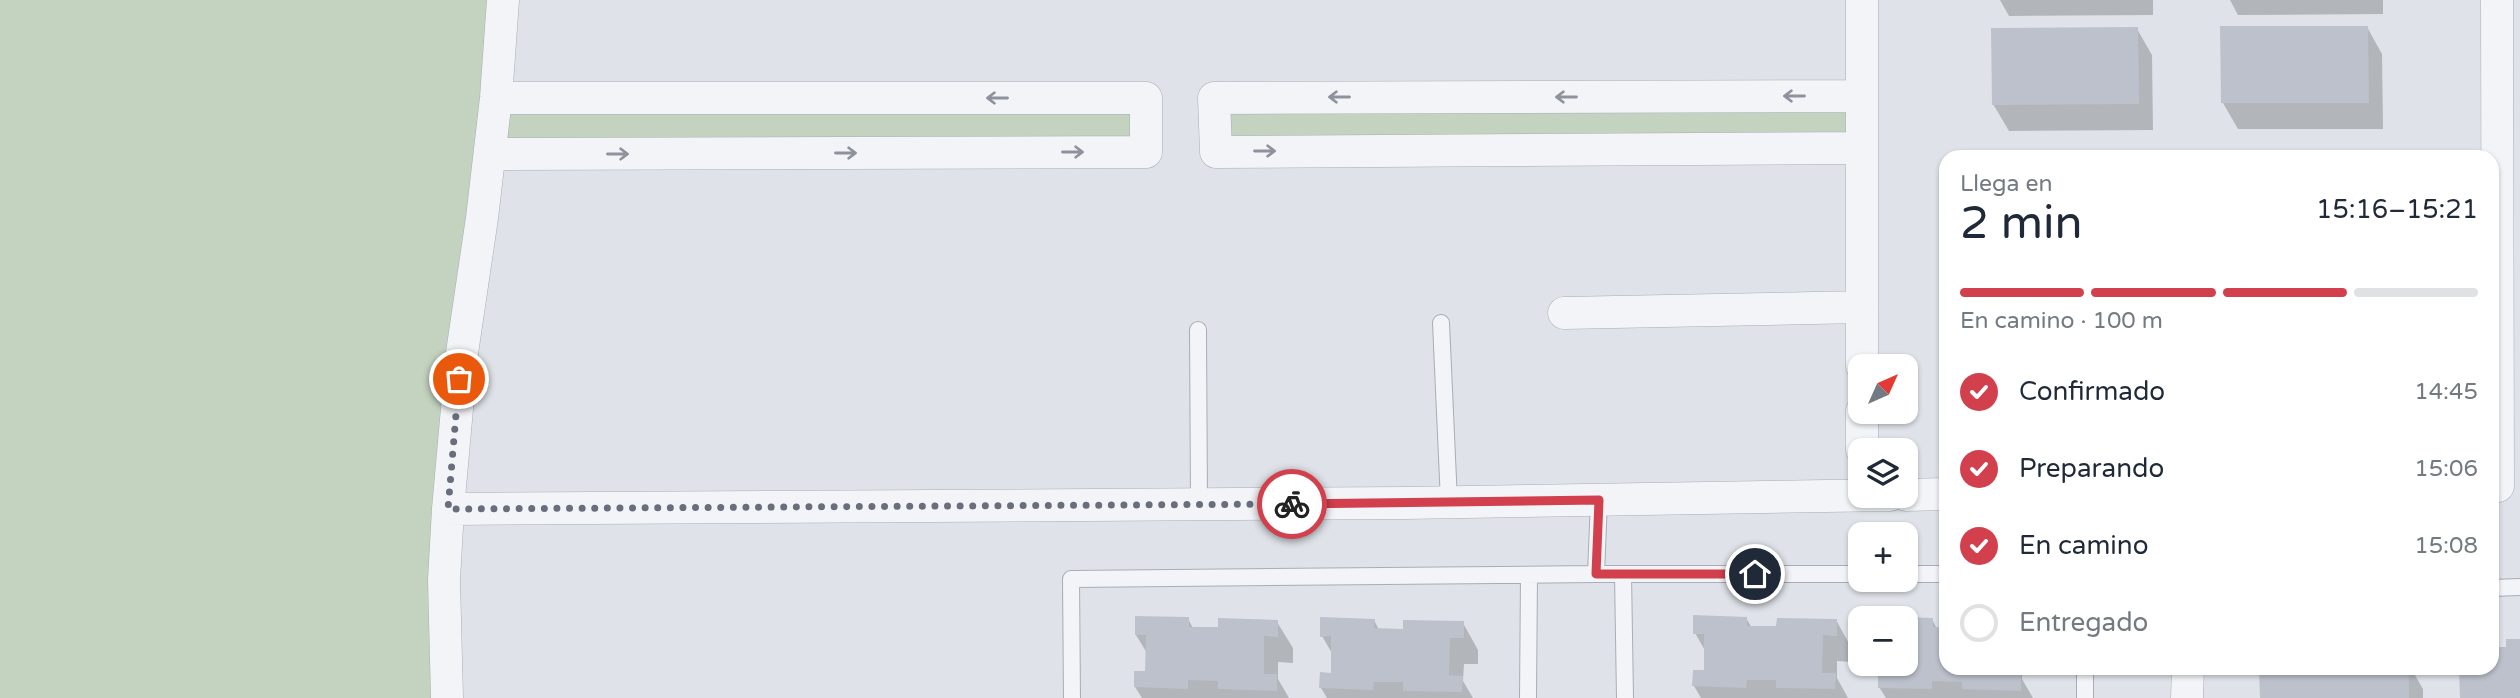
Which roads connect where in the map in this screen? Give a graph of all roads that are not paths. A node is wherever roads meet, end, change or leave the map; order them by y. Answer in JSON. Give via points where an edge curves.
{"nodes":[{"id":1,"x":503,"y":0,"type":"edge"},
{"id":2,"x":1862,"y":0,"type":"edge"},
{"id":3,"x":2497,"y":0,"type":"edge"},
{"id":4,"x":1862,"y":96,"type":"junction"},
{"id":5,"x":496,"y":99,"type":"junction"},
{"id":6,"x":1862,"y":148,"type":"junction"},
{"id":7,"x":2499,"y":150,"type":"edge"},
{"id":8,"x":489,"y":154,"type":"junction"},
{"id":9,"x":2499,"y":162,"type":"edge"},
{"id":10,"x":1862,"y":307,"type":"junction"},
{"id":11,"x":1564,"y":313,"type":"dead end"},
{"id":12,"x":1441,"y":323,"type":"dead end"},
{"id":13,"x":1198,"y":330,"type":"dead end"},
{"id":14,"x":1862,"y":354,"type":"edge"},
{"id":15,"x":2503,"y":486,"type":"edge"},
{"id":16,"x":1939,"y":494,"type":"edge"},
{"id":17,"x":1918,"y":495,"type":"edge"},
{"id":18,"x":1848,"y":496,"type":"edge"},
{"id":19,"x":1599,"y":500,"type":"junction"},
{"id":20,"x":1449,"y":502,"type":"junction"},
{"id":21,"x":1199,"y":504,"type":"junction"},
{"id":22,"x":448,"y":509,"type":"junction"},
{"id":23,"x":1596,"y":574,"type":"junction"},
{"id":24,"x":1623,"y":574,"type":"junction"},
{"id":25,"x":1848,"y":574,"type":"edge"},
{"id":26,"x":1918,"y":574,"type":"edge"},
{"id":27,"x":1529,"y":575,"type":"junction"},
{"id":28,"x":1939,"y":575,"type":"edge"},
{"id":29,"x":2520,"y":587,"type":"edge"},
{"id":30,"x":2499,"y":588,"type":"edge"},
{"id":31,"x":2085,"y":675,"type":"edge"},
{"id":32,"x":2188,"y":675,"type":"edge"},
{"id":33,"x":447,"y":698,"type":"edge"},
{"id":34,"x":1072,"y":698,"type":"edge"},
{"id":35,"x":1528,"y":698,"type":"edge"},
{"id":36,"x":1625,"y":698,"type":"edge"},
{"id":37,"x":2085,"y":698,"type":"edge"},
{"id":38,"x":2187,"y":698,"type":"edge"}],
"edges":[{"from":1,"to":5,"type":"street"},
{"from":2,"to":4,"type":"street"},
{"from":3,"to":7,"type":"street"},
{"from":4,"to":6,"type":"street"},
{"from":4,"to":6,"type":"street","one_way":true,"via":[[1214,98],[1216,152]]},
{"from":5,"to":8,"type":"street"},
{"from":8,"to":5,"type":"street","one_way":true,"via":[[1146,152],[1146,98]]},
{"from":6,"to":10,"type":"street"},
{"from":8,"to":22,"type":"street","via":[[462,354]]},
{"from":9,"to":15,"type":"street"},
{"from":10,"to":11,"type":"street"},
{"from":10,"to":14,"type":"street"},
{"from":12,"to":20,"type":"lane"},
{"from":13,"to":21,"type":"lane"},
{"from":16,"to":17,"type":"street"},
{"from":18,"to":19,"type":"street"},
{"from":19,"to":20,"type":"street"},
{"from":19,"to":23,"type":"lane"},
{"from":20,"to":21,"type":"street"},
{"from":21,"to":22,"type":"street"},
{"from":22,"to":33,"type":"street","via":[[444,580]]},
{"from":23,"to":24,"type":"lane"},
{"from":23,"to":27,"type":"lane"},
{"from":24,"to":25,"type":"lane"},
{"from":24,"to":36,"type":"lane"},
{"from":26,"to":28,"type":"lane"},
{"from":27,"to":34,"type":"lane","via":[[1071,579]]},
{"from":27,"to":35,"type":"lane"},
{"from":29,"to":30,"type":"lane"},
{"from":31,"to":37,"type":"lane"},
{"from":32,"to":38,"type":"street"}]}
